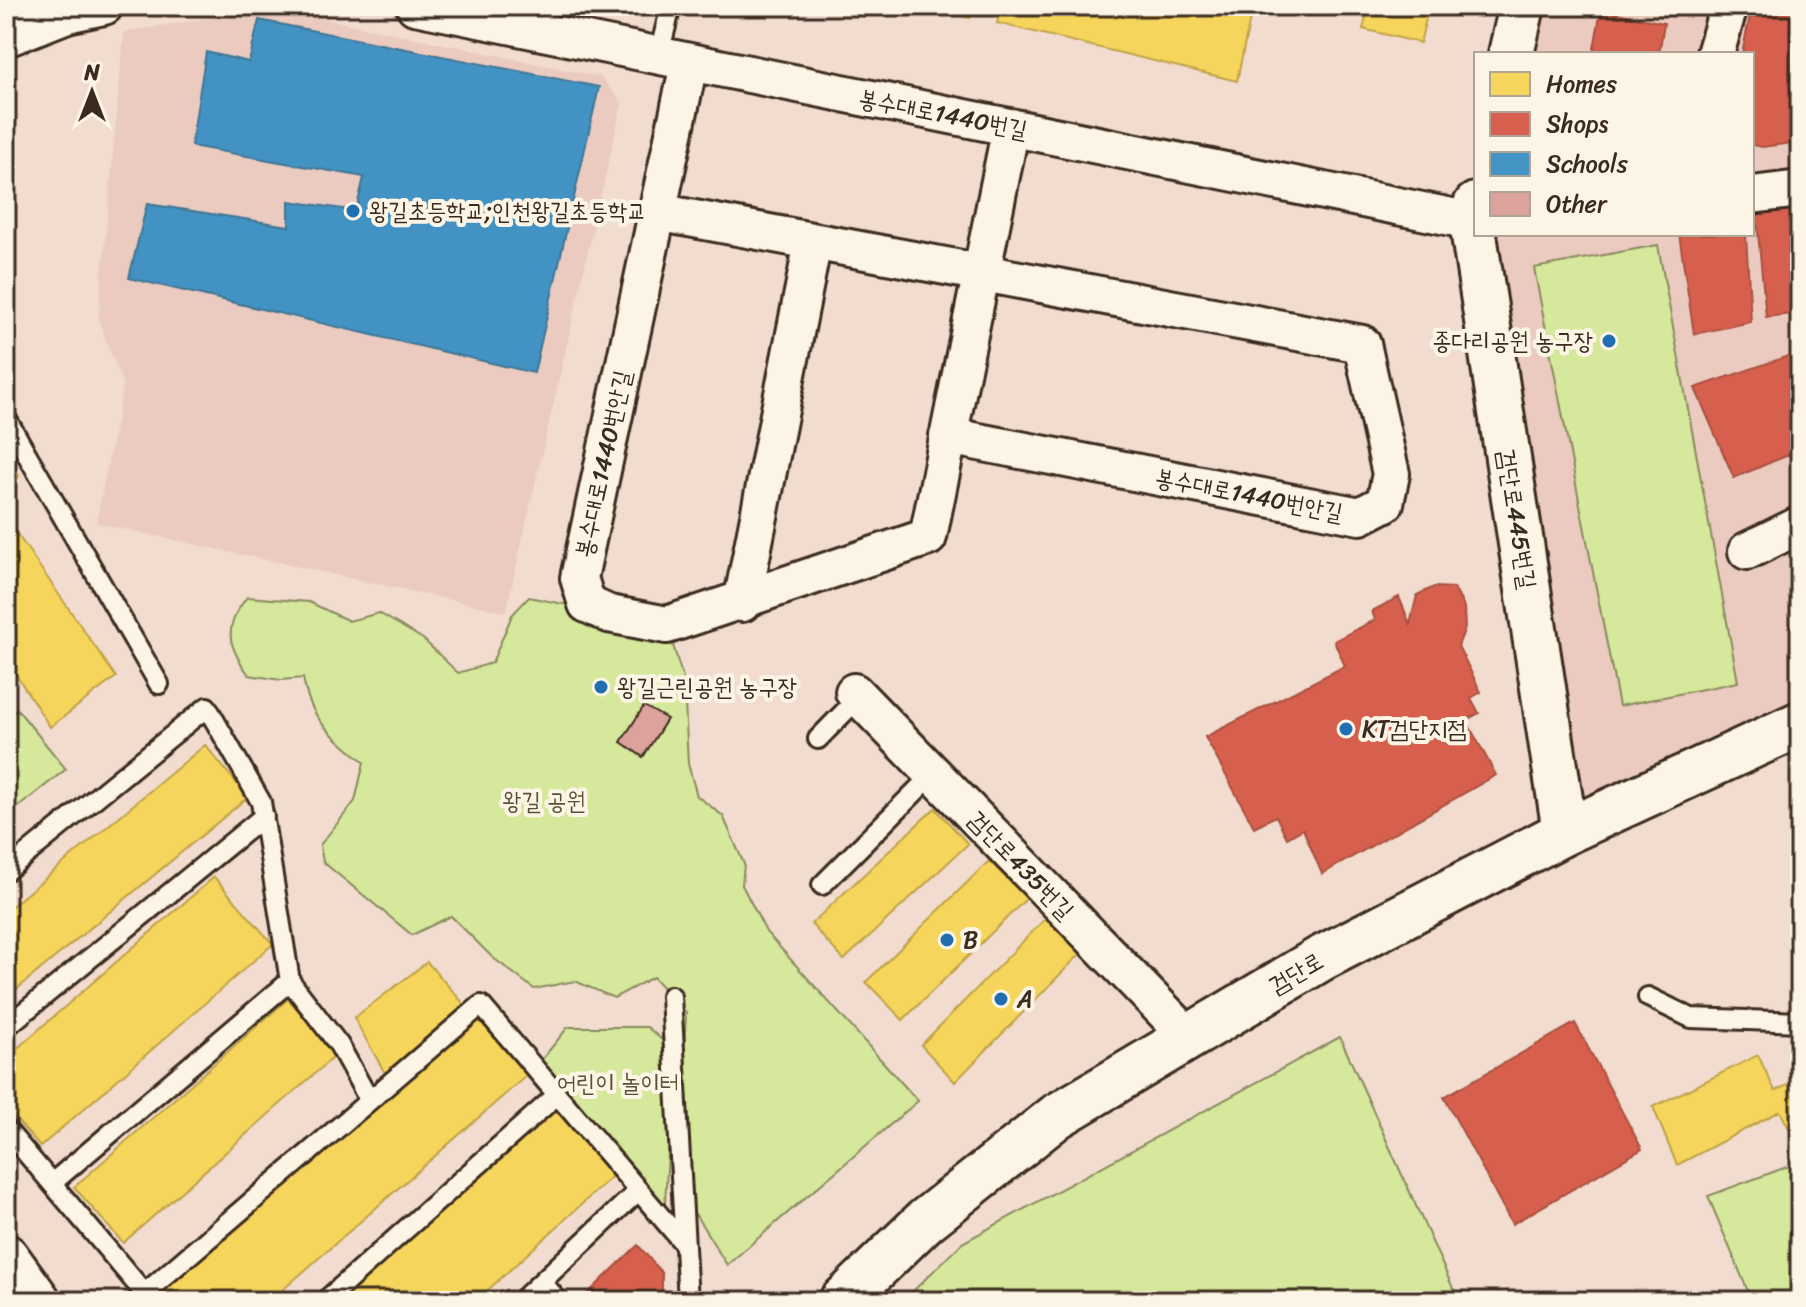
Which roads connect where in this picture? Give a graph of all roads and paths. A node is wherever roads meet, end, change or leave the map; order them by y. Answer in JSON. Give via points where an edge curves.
{"nodes":[{"id":1,"x":104,"y":6,"type":"edge"},
{"id":2,"x":415,"y":6,"type":"edge"},
{"id":3,"x":671,"y":6,"type":"edge"},
{"id":4,"x":1522,"y":6,"type":"edge"},
{"id":5,"x":1729,"y":6,"type":"edge"},
{"id":6,"x":6,"y":38,"type":"edge"},
{"id":7,"x":1511,"y":52,"type":"edge"},
{"id":8,"x":1716,"y":52,"type":"edge"},
{"id":9,"x":673,"y":61,"type":"junction"},
{"id":10,"x":1011,"y":127,"type":"junction"},
{"id":11,"x":1800,"y":189,"type":"edge"},
{"id":12,"x":1754,"y":195,"type":"edge"},
{"id":13,"x":657,"y":212,"type":"junction"},
{"id":14,"x":1474,"y":216,"type":"edge"},
{"id":15,"x":1478,"y":236,"type":"edge"},
{"id":16,"x":813,"y":242,"type":"junction"},
{"id":17,"x":981,"y":273,"type":"junction"},
{"id":18,"x":6,"y":418,"type":"edge"},
{"id":19,"x":948,"y":436,"type":"junction"},
{"id":20,"x":1800,"y":525,"type":"edge"},
{"id":21,"x":1747,"y":551,"type":"dead end"},
{"id":22,"x":742,"y":603,"type":"junction"},
{"id":23,"x":159,"y":684,"type":"dead end"},
{"id":24,"x":856,"y":695,"type":"joint"},
{"id":25,"x":1800,"y":724,"type":"edge"},
{"id":26,"x":818,"y":739,"type":"dead end"},
{"id":27,"x":933,"y":774,"type":"junction"},
{"id":28,"x":264,"y":816,"type":"junction"},
{"id":29,"x":1565,"y":832,"type":"junction"},
{"id":30,"x":6,"y":871,"type":"edge"},
{"id":31,"x":822,"y":885,"type":"dead end"},
{"id":32,"x":290,"y":981,"type":"junction"},
{"id":33,"x":671,"y":996,"type":"dead end"},
{"id":34,"x":1648,"y":997,"type":"dead end"},
{"id":35,"x":1800,"y":1022,"type":"edge"},
{"id":36,"x":6,"y":1027,"type":"edge"},
{"id":37,"x":1189,"y":1037,"type":"junction"},
{"id":38,"x":557,"y":1095,"type":"junction"},
{"id":39,"x":369,"y":1100,"type":"junction"},
{"id":40,"x":6,"y":1129,"type":"edge"},
{"id":41,"x":52,"y":1183,"type":"junction"},
{"id":42,"x":638,"y":1191,"type":"junction"},
{"id":43,"x":685,"y":1245,"type":"junction"},
{"id":44,"x":6,"y":1257,"type":"edge"},
{"id":45,"x":542,"y":1282,"type":"junction"},
{"id":46,"x":148,"y":1297,"type":"edge"},
{"id":47,"x":38,"y":1301,"type":"edge"},
{"id":48,"x":325,"y":1301,"type":"edge"},
{"id":49,"x":521,"y":1301,"type":"edge"},
{"id":50,"x":558,"y":1301,"type":"edge"},
{"id":51,"x":688,"y":1301,"type":"edge"},
{"id":52,"x":842,"y":1301,"type":"edge"}],
"edges":[{"from":1,"to":6,"type":"street"},
{"from":2,"to":9,"type":"street","name":"봉수대로1440번길"},
{"from":3,"to":9,"type":"lane"},
{"from":4,"to":7,"type":"main road"},
{"from":5,"to":8,"type":"street"},
{"from":9,"to":10,"type":"street","name":"봉수대로1440번길"},
{"from":9,"to":13,"type":"street","name":"봉수대로1440번안길"},
{"from":10,"to":14,"type":"street","name":"봉수대로1440번길"},
{"from":10,"to":17,"type":"street","name":"봉수대로1440번안길"},
{"from":11,"to":12,"type":"street"},
{"from":13,"to":16,"type":"street","name":"봉수대로1440번안길"},
{"from":13,"to":22,"type":"street","name":"봉수대로1440번안길","via":[[579,578],[587,604],[609,614],[667,625]]},
{"from":15,"to":29,"type":"main road","name":"검단로445번길"},
{"from":16,"to":17,"type":"street","name":"봉수대로1440번안길"},
{"from":16,"to":22,"type":"street"},
{"from":17,"to":19,"type":"street","name":"봉수대로1440번안길"},
{"from":17,"to":19,"type":"street","name":"봉수대로1440번안길","via":[[1362,344],[1391,474],[1385,503],[1360,516]]},
{"from":18,"to":23,"type":"lane"},
{"from":19,"to":22,"type":"street","name":"봉수대로1440번안길","via":[[928,537]]},
{"from":20,"to":21,"type":"street"},
{"from":24,"to":26,"type":"lane"},
{"from":24,"to":27,"type":"street","name":"검단로435번길"},
{"from":25,"to":29,"type":"main road","name":"검단로"},
{"from":27,"to":31,"type":"lane"},
{"from":27,"to":37,"type":"street","name":"검단로435번길"},
{"from":28,"to":30,"type":"lane","via":[[207,707]]},
{"from":28,"to":32,"type":"lane"},
{"from":28,"to":36,"type":"lane"},
{"from":29,"to":37,"type":"main road","name":"검단로","via":[[1320,959]]},
{"from":32,"to":39,"type":"lane","via":[[339,1045]]},
{"from":32,"to":41,"type":"lane"},
{"from":33,"to":43,"type":"lane"},
{"from":34,"to":35,"type":"lane","via":[[1691,1018]]},
{"from":37,"to":52,"type":"main road","name":"검단로","via":[[1057,1116],[925,1221]]},
{"from":38,"to":39,"type":"lane","via":[[481,1005]]},
{"from":38,"to":42,"type":"lane"},
{"from":38,"to":48,"type":"lane"},
{"from":39,"to":46,"type":"lane"},
{"from":40,"to":41,"type":"lane"},
{"from":41,"to":46,"type":"lane"},
{"from":42,"to":43,"type":"lane"},
{"from":42,"to":45,"type":"lane"},
{"from":43,"to":51,"type":"lane"},
{"from":44,"to":47,"type":"main road"},
{"from":45,"to":49,"type":"lane"},
{"from":45,"to":50,"type":"lane"}]}
